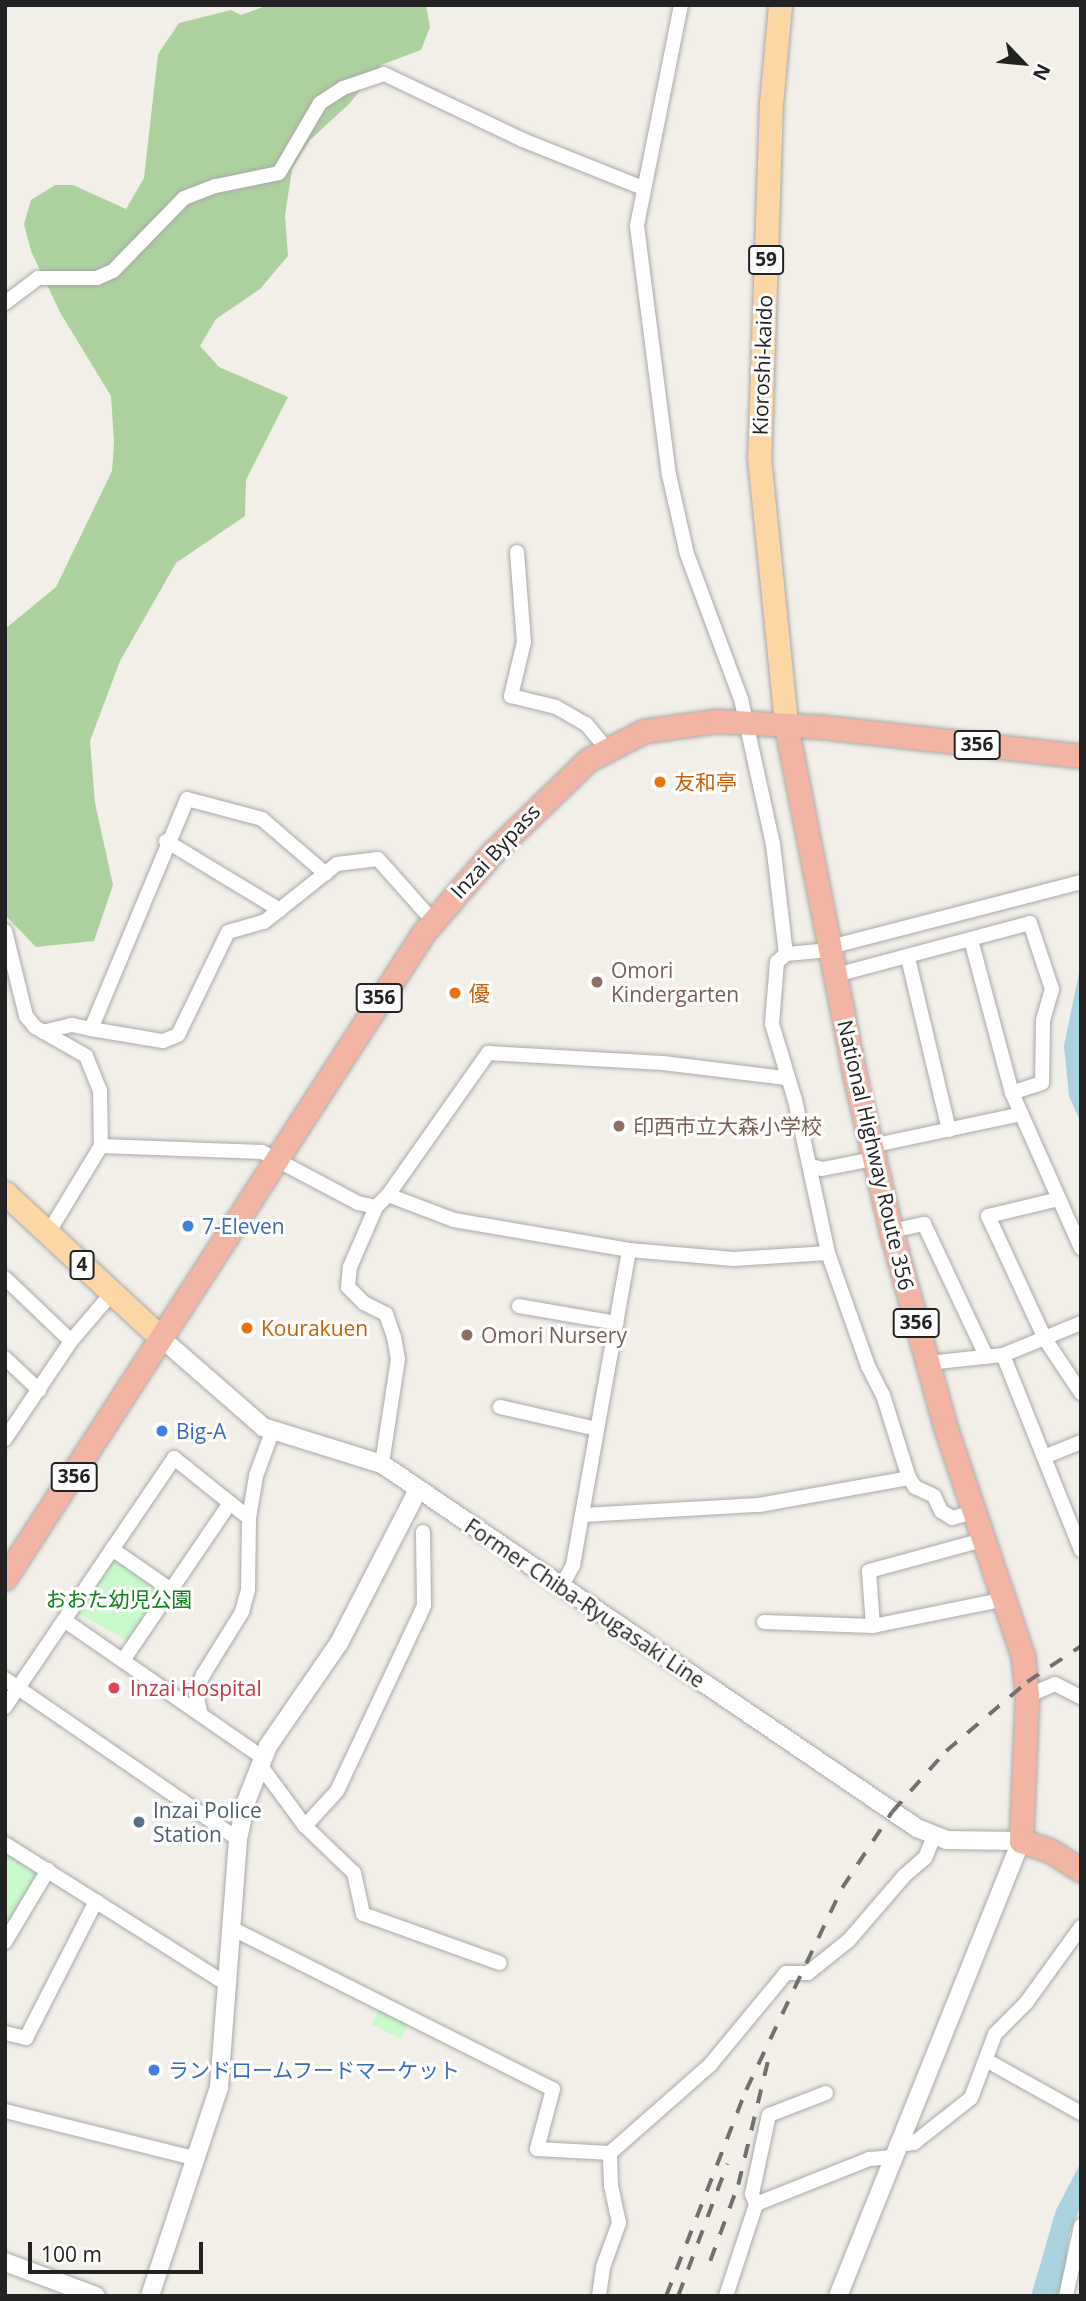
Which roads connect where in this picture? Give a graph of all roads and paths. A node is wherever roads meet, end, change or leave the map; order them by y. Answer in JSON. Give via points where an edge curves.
{"nodes":[{"id":1,"x":681,"y":5,"type":"edge"},
{"id":2,"x":780,"y":5,"type":"edge"},
{"id":3,"x":643,"y":188,"type":"junction"},
{"id":4,"x":5,"y":303,"type":"edge"},
{"id":5,"x":517,"y":552,"type":"dead end"},
{"id":6,"x":746,"y":722,"type":"junction"},
{"id":7,"x":786,"y":724,"type":"junction"},
{"id":8,"x":606,"y":748,"type":"junction"},
{"id":9,"x":1081,"y":756,"type":"edge"},
{"id":10,"x":166,"y":841,"type":"junction"},
{"id":11,"x":326,"y":874,"type":"junction"},
{"id":12,"x":1081,"y":881,"type":"edge"},
{"id":13,"x":281,"y":910,"type":"junction"},
{"id":14,"x":433,"y":921,"type":"junction"},
{"id":15,"x":5,"y":931,"type":"edge"},
{"id":16,"x":971,"y":940,"type":"junction"},
{"id":17,"x":831,"y":948,"type":"junction"},
{"id":18,"x":786,"y":954,"type":"junction"},
{"id":19,"x":908,"y":958,"type":"junction"},
{"id":20,"x":836,"y":975,"type":"junction"},
{"id":21,"x":91,"y":1029,"type":"junction"},
{"id":22,"x":43,"y":1032,"type":"junction"},
{"id":23,"x":786,"y":1078,"type":"junction"},
{"id":24,"x":1012,"y":1093,"type":"junction"},
{"id":25,"x":1022,"y":1114,"type":"junction"},
{"id":26,"x":949,"y":1130,"type":"junction"},
{"id":27,"x":101,"y":1146,"type":"junction"},
{"id":28,"x":872,"y":1153,"type":"junction"},
{"id":29,"x":276,"y":1156,"type":"junction"},
{"id":30,"x":811,"y":1166,"type":"junction"},
{"id":31,"x":5,"y":1193,"type":"edge"},
{"id":32,"x":388,"y":1195,"type":"junction"},
{"id":33,"x":1059,"y":1199,"type":"junction"},
{"id":34,"x":376,"y":1207,"type":"junction"},
{"id":35,"x":891,"y":1231,"type":"junction"},
{"id":36,"x":48,"y":1233,"type":"junction"},
{"id":37,"x":1081,"y":1248,"type":"edge"},
{"id":38,"x":629,"y":1250,"type":"junction"},
{"id":39,"x":828,"y":1253,"type":"junction"},
{"id":40,"x":5,"y":1278,"type":"edge"},
{"id":41,"x":111,"y":1293,"type":"junction"},
{"id":42,"x":519,"y":1306,"type":"dead end"},
{"id":43,"x":617,"y":1322,"type":"junction"},
{"id":44,"x":1081,"y":1323,"type":"edge"},
{"id":45,"x":160,"y":1337,"type":"junction"},
{"id":46,"x":1045,"y":1339,"type":"junction"},
{"id":47,"x":71,"y":1341,"type":"junction"},
{"id":48,"x":1003,"y":1355,"type":"junction"},
{"id":49,"x":986,"y":1356,"type":"junction"},
{"id":50,"x":5,"y":1359,"type":"edge"},
{"id":51,"x":928,"y":1363,"type":"junction"},
{"id":52,"x":136,"y":1372,"type":"junction"},
{"id":53,"x":39,"y":1390,"type":"junction"},
{"id":54,"x":1081,"y":1393,"type":"edge"},
{"id":55,"x":500,"y":1407,"type":"dead end"},
{"id":56,"x":597,"y":1429,"type":"junction"},
{"id":57,"x":272,"y":1432,"type":"junction"},
{"id":58,"x":5,"y":1439,"type":"edge"},
{"id":59,"x":1081,"y":1443,"type":"edge"},
{"id":60,"x":1044,"y":1457,"type":"junction"},
{"id":61,"x":382,"y":1464,"type":"junction"},
{"id":62,"x":909,"y":1478,"type":"junction"},
{"id":63,"x":418,"y":1490,"type":"junction"},
{"id":64,"x":230,"y":1503,"type":"junction"},
{"id":65,"x":1081,"y":1508,"type":"edge"},
{"id":66,"x":974,"y":1512,"type":"junction"},
{"id":67,"x":1066,"y":1514,"type":"junction"},
{"id":68,"x":583,"y":1515,"type":"junction"},
{"id":69,"x":249,"y":1518,"type":"junction"},
{"id":70,"x":423,"y":1532,"type":"dead end"},
{"id":71,"x":984,"y":1540,"type":"junction"},
{"id":72,"x":112,"y":1549,"type":"junction"},
{"id":73,"x":1081,"y":1550,"type":"edge"},
{"id":74,"x":5,"y":1552,"type":"edge"},
{"id":75,"x":5,"y":1578,"type":"edge"},
{"id":76,"x":561,"y":1587,"type":"junction"},
{"id":77,"x":171,"y":1590,"type":"junction"},
{"id":78,"x":1006,"y":1599,"type":"junction"},
{"id":79,"x":64,"y":1620,"type":"junction"},
{"id":80,"x":764,"y":1622,"type":"dead end"},
{"id":81,"x":873,"y":1626,"type":"junction"},
{"id":82,"x":124,"y":1659,"type":"junction"},
{"id":83,"x":5,"y":1679,"type":"edge"},
{"id":84,"x":18,"y":1688,"type":"junction"},
{"id":85,"x":1027,"y":1696,"type":"junction"},
{"id":86,"x":1081,"y":1697,"type":"edge"},
{"id":87,"x":5,"y":1707,"type":"edge"},
{"id":88,"x":200,"y":1712,"type":"junction"},
{"id":89,"x":261,"y":1762,"type":"junction"},
{"id":90,"x":305,"y":1826,"type":"junction"},
{"id":91,"x":934,"y":1837,"type":"junction"},
{"id":92,"x":238,"y":1839,"type":"junction"},
{"id":93,"x":1021,"y":1841,"type":"junction"},
{"id":94,"x":5,"y":1844,"type":"edge"},
{"id":95,"x":48,"y":1870,"type":"junction"},
{"id":96,"x":1081,"y":1870,"type":"edge"},
{"id":97,"x":96,"y":1901,"type":"junction"},
{"id":98,"x":1081,"y":1927,"type":"edge"},
{"id":99,"x":231,"y":1928,"type":"junction"},
{"id":100,"x":5,"y":1942,"type":"edge"},
{"id":101,"x":500,"y":1963,"type":"dead end"},
{"id":102,"x":228,"y":1984,"type":"junction"},
{"id":103,"x":5,"y":2033,"type":"edge"},
{"id":104,"x":986,"y":2060,"type":"junction"},
{"id":105,"x":826,"y":2092,"type":"dead end"},
{"id":106,"x":5,"y":2111,"type":"edge"},
{"id":107,"x":1081,"y":2113,"type":"edge"},
{"id":108,"x":896,"y":2151,"type":"junction"},
{"id":109,"x":610,"y":2153,"type":"junction"},
{"id":110,"x":197,"y":2159,"type":"junction"},
{"id":111,"x":756,"y":2204,"type":"junction"},
{"id":112,"x":1081,"y":2226,"type":"edge"},
{"id":113,"x":5,"y":2262,"type":"edge"},
{"id":114,"x":96,"y":2296,"type":"edge"},
{"id":115,"x":150,"y":2296,"type":"edge"},
{"id":116,"x":599,"y":2296,"type":"edge"},
{"id":117,"x":726,"y":2296,"type":"edge"},
{"id":118,"x":838,"y":2296,"type":"edge"},
{"id":119,"x":1066,"y":2296,"type":"edge"}],
"edges":[{"from":1,"to":3,"type":"street"},
{"from":2,"to":7,"type":"main road","name":"Kioroshi-kaido","number":"59","via":[[771,103],[759,457]]},
{"from":3,"to":4,"type":"street","via":[[523,140],[384,74],[343,88],[320,103],[279,173],[184,198],[113,271],[97,278],[38,278]]},
{"from":3,"to":6,"type":"street","via":[[637,226],[668,475],[687,554]]},
{"from":5,"to":8,"type":"street","via":[[524,642],[511,696],[556,707],[586,724]]},
{"from":6,"to":7,"type":"highway","name":"Inzai Bypass","number":"356"},
{"from":6,"to":8,"type":"highway","name":"Inzai Bypass","number":"356","via":[[665,726]]},
{"from":6,"to":18,"type":"street","via":[[773,844]]},
{"from":7,"to":9,"type":"highway","name":"Inzai Bypass","number":"356"},
{"from":7,"to":17,"type":"highway","name":"National Highway Route 356","number":"356"},
{"from":8,"to":14,"type":"highway","name":"Inzai Bypass","number":"356","via":[[544,798]]},
{"from":10,"to":11,"type":"street","via":[[187,799],[262,819]]},
{"from":10,"to":13,"type":"street"},
{"from":10,"to":21,"type":"street"},
{"from":11,"to":13,"type":"street"},
{"from":11,"to":14,"type":"street","via":[[337,864],[378,859]]},
{"from":12,"to":17,"type":"street"},
{"from":13,"to":21,"type":"street","via":[[264,922],[239,926],[223,938],[178,1035],[163,1041]]},
{"from":14,"to":29,"type":"highway","name":"Inzai Bypass","number":"356"},
{"from":15,"to":22,"type":"street","via":[[26,1016]]},
{"from":16,"to":19,"type":"street"},
{"from":16,"to":24,"type":"street"},
{"from":16,"to":24,"type":"street","via":[[1030,923],[1052,989],[1043,1021],[1042,1083]]},
{"from":17,"to":18,"type":"street"},
{"from":17,"to":20,"type":"highway","name":"National Highway Route 356","number":"356"},
{"from":18,"to":23,"type":"street","via":[[776,961],[771,1000]]},
{"from":19,"to":20,"type":"street"},
{"from":19,"to":26,"type":"street"},
{"from":20,"to":28,"type":"highway","name":"National Highway Route 356","number":"356"},
{"from":21,"to":22,"type":"street","via":[[72,1025]]},
{"from":22,"to":27,"type":"street","via":[[86,1056],[95,1070]]},
{"from":23,"to":30,"type":"street"},
{"from":23,"to":32,"type":"street","via":[[663,1063],[488,1054]]},
{"from":24,"to":25,"type":"street"},
{"from":25,"to":26,"type":"street"},
{"from":25,"to":33,"type":"street"},
{"from":26,"to":28,"type":"street"},
{"from":27,"to":29,"type":"street","via":[[246,1148]]},
{"from":27,"to":36,"type":"street"},
{"from":28,"to":30,"type":"street","via":[[822,1169]]},
{"from":28,"to":35,"type":"highway","name":"National Highway Route 356","number":"356"},
{"from":29,"to":34,"type":"street","via":[[358,1203]]},
{"from":29,"to":45,"type":"highway","name":"Inzai Bypass","number":"356"},
{"from":30,"to":39,"type":"street"},
{"from":31,"to":36,"type":"main road","number":"4"},
{"from":32,"to":34,"type":"street"},
{"from":32,"to":38,"type":"street","via":[[454,1220]]},
{"from":33,"to":37,"type":"street"},
{"from":33,"to":46,"type":"street","via":[[988,1216]]},
{"from":34,"to":61,"type":"street","via":[[350,1267],[348,1287],[364,1303],[386,1314],[394,1337],[398,1359]]},
{"from":35,"to":49,"type":"street","via":[[924,1224]]},
{"from":35,"to":51,"type":"highway","name":"National Highway Route 356","number":"356"},
{"from":36,"to":41,"type":"main road","number":"4"},
{"from":38,"to":39,"type":"street","via":[[734,1259]]},
{"from":38,"to":43,"type":"street"},
{"from":39,"to":62,"type":"street","via":[[868,1366],[883,1395]]},
{"from":40,"to":47,"type":"street"},
{"from":41,"to":45,"type":"main road","number":"4"},
{"from":41,"to":47,"type":"street"},
{"from":42,"to":43,"type":"street"},
{"from":43,"to":56,"type":"street"},
{"from":44,"to":46,"type":"street"},
{"from":45,"to":52,"type":"highway","name":"Inzai Bypass","number":"356"},
{"from":45,"to":57,"type":"street","name":"Former Chiba-Ryugasaki Line"},
{"from":46,"to":48,"type":"street"},
{"from":46,"to":54,"type":"street"},
{"from":47,"to":53,"type":"street"},
{"from":48,"to":49,"type":"street"},
{"from":48,"to":60,"type":"street"},
{"from":49,"to":51,"type":"street"},
{"from":50,"to":53,"type":"street"},
{"from":51,"to":66,"type":"highway","name":"National Highway Route 356","number":"356"},
{"from":52,"to":74,"type":"highway","name":"Inzai Bypass","number":"356","via":[[93,1420]]},
{"from":52,"to":75,"type":"highway","name":"Inzai Bypass","number":"356","via":[[106,1429]]},
{"from":53,"to":58,"type":"street"},
{"from":55,"to":56,"type":"street"},
{"from":56,"to":68,"type":"street"},
{"from":57,"to":61,"type":"street","name":"Former Chiba-Ryugasaki Line"},
{"from":57,"to":69,"type":"street","via":[[256,1476]]},
{"from":59,"to":60,"type":"street"},
{"from":60,"to":67,"type":"street"},
{"from":61,"to":63,"type":"street","name":"Former Chiba-Ryugasaki Line"},
{"from":62,"to":66,"type":"street","via":[[915,1487],[934,1496],[941,1511],[952,1518]]},
{"from":62,"to":68,"type":"street","via":[[759,1505]]},
{"from":63,"to":76,"type":"street","name":"Former Chiba-Ryugasaki Line"},
{"from":63,"to":89,"type":"street","via":[[339,1643]]},
{"from":64,"to":69,"type":"street"},
{"from":64,"to":72,"type":"street","via":[[174,1458]]},
{"from":64,"to":77,"type":"street"},
{"from":65,"to":67,"type":"street"},
{"from":66,"to":71,"type":"highway","name":"National Highway Route 356","number":"356"},
{"from":67,"to":73,"type":"street"},
{"from":68,"to":76,"type":"street","via":[[573,1564]]},
{"from":69,"to":88,"type":"street","via":[[248,1590],[242,1612],[203,1675],[196,1693]]},
{"from":70,"to":90,"type":"street","via":[[424,1605],[337,1791]]},
{"from":71,"to":78,"type":"highway","name":"National Highway Route 356","number":"356"},
{"from":71,"to":81,"type":"street","via":[[869,1571]]},
{"from":72,"to":77,"type":"street"},
{"from":72,"to":79,"type":"street"},
{"from":76,"to":91,"type":"street","name":"Former Chiba-Ryugasaki Line"},
{"from":77,"to":82,"type":"street"},
{"from":78,"to":81,"type":"street"},
{"from":78,"to":85,"type":"highway","name":"National Highway Route 356","number":"356","via":[[1023,1657]]},
{"from":79,"to":82,"type":"street"},
{"from":79,"to":84,"type":"street"},
{"from":80,"to":81,"type":"street"},
{"from":82,"to":88,"type":"street"},
{"from":83,"to":84,"type":"street"},
{"from":84,"to":87,"type":"street"},
{"from":84,"to":92,"type":"street"},
{"from":85,"to":86,"type":"street","via":[[1055,1684]]},
{"from":85,"to":93,"type":"highway","name":"National Highway Route 356","number":"356"},
{"from":88,"to":89,"type":"street"},
{"from":89,"to":90,"type":"street"},
{"from":89,"to":92,"type":"street"},
{"from":90,"to":101,"type":"street","via":[[354,1873],[363,1914]]},
{"from":91,"to":93,"type":"street"},
{"from":91,"to":109,"type":"street","via":[[925,1858],[849,1940],[808,1973],[786,1973],[710,2065]]},
{"from":92,"to":99,"type":"street"},
{"from":93,"to":96,"type":"highway","via":[[1049,1850]]},
{"from":93,"to":108,"type":"street"},
{"from":94,"to":95,"type":"street"},
{"from":95,"to":97,"type":"street"},
{"from":95,"to":100,"type":"street"},
{"from":97,"to":102,"type":"street"},
{"from":97,"to":103,"type":"street","via":[[26,2038]]},
{"from":98,"to":104,"type":"street","via":[[1026,2003],[995,2034]]},
{"from":99,"to":102,"type":"street"},
{"from":99,"to":109,"type":"street","via":[[552,2088],[537,2149]]},
{"from":102,"to":110,"type":"street","via":[[219,2087]]},
{"from":104,"to":107,"type":"street"},
{"from":104,"to":108,"type":"street","via":[[971,2098],[914,2143]]},
{"from":105,"to":111,"type":"street","via":[[769,2115],[752,2194]]},
{"from":106,"to":110,"type":"street"},
{"from":108,"to":111,"type":"street"},
{"from":108,"to":118,"type":"street"},
{"from":109,"to":116,"type":"street","via":[[619,2223],[603,2267]]},
{"from":110,"to":115,"type":"street"},
{"from":111,"to":117,"type":"street"},
{"from":112,"to":119,"type":"street"},
{"from":113,"to":114,"type":"street"}]}
